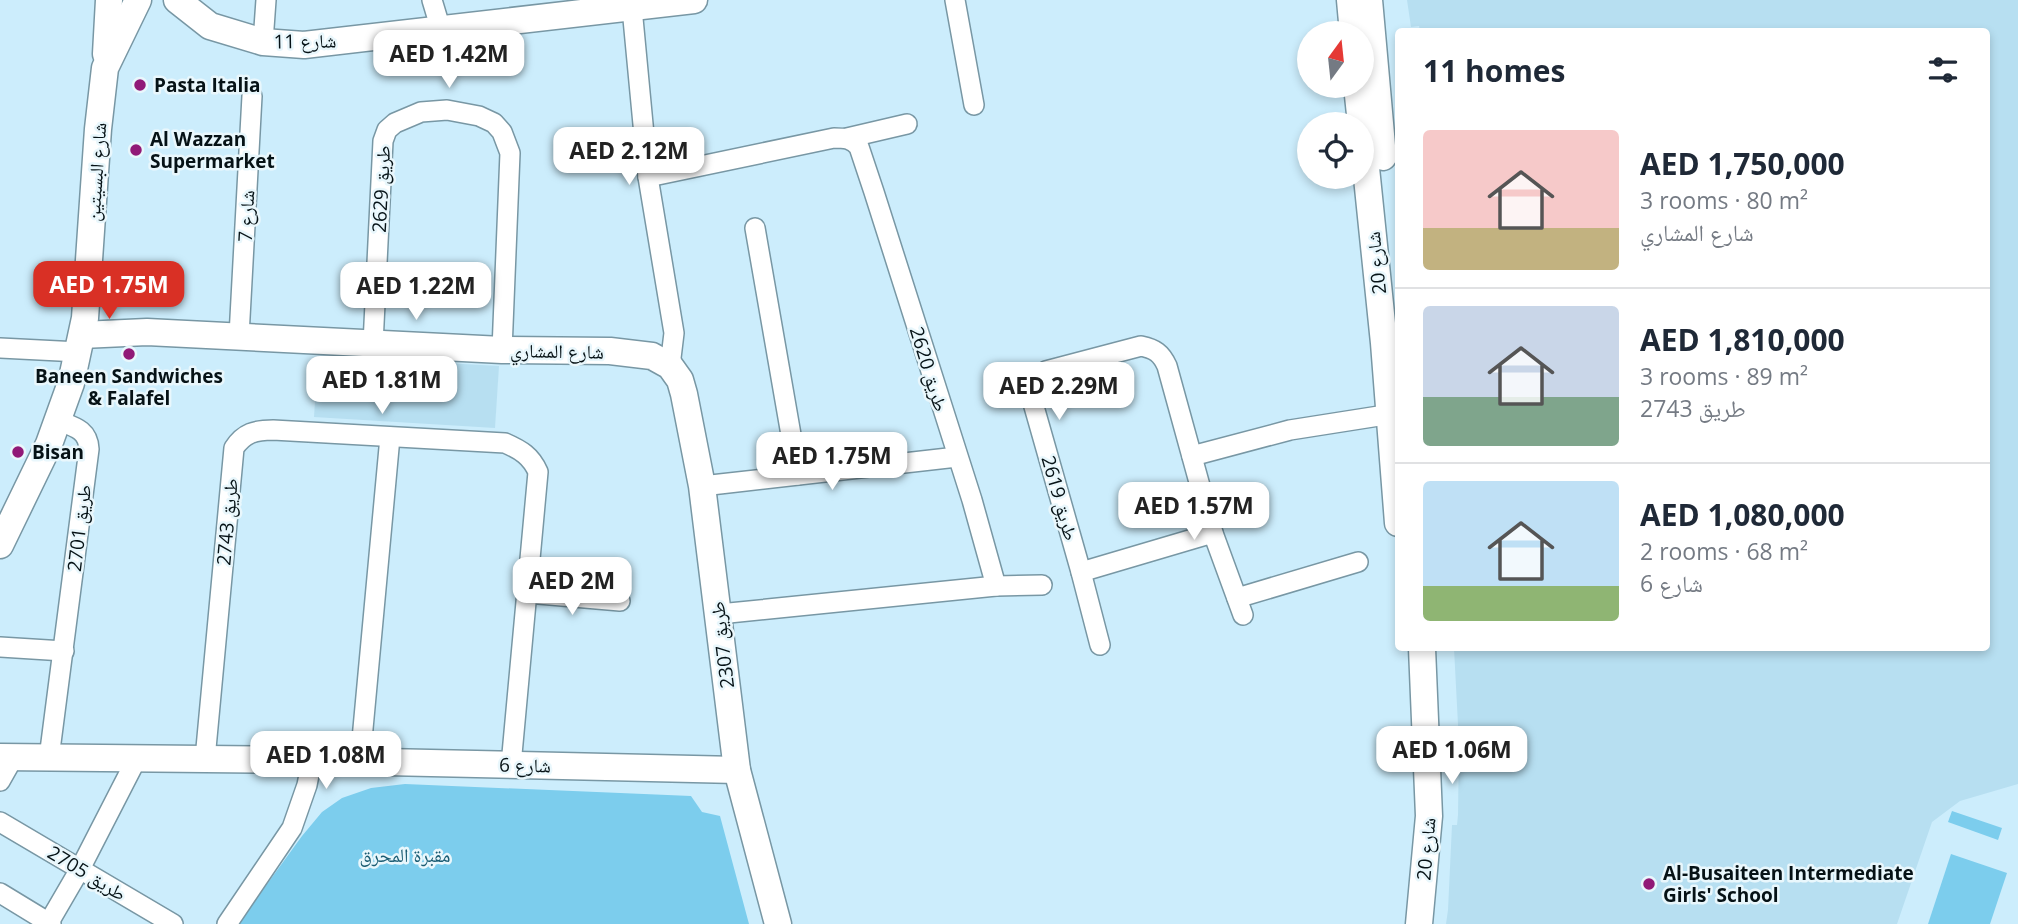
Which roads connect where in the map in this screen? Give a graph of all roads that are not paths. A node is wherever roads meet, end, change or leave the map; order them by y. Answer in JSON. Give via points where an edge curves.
{"nodes":[{"id":1,"x":109,"y":0,"type":"edge"},
{"id":2,"x":119,"y":0,"type":"edge"},
{"id":3,"x":139,"y":0,"type":"edge"},
{"id":4,"x":177,"y":0,"type":"edge"},
{"id":5,"x":266,"y":0,"type":"edge"},
{"id":6,"x":432,"y":0,"type":"edge"},
{"id":7,"x":694,"y":0,"type":"edge"},
{"id":8,"x":955,"y":0,"type":"edge"},
{"id":9,"x":1350,"y":0,"type":"edge"},
{"id":10,"x":1369,"y":0,"type":"edge"},
{"id":11,"x":623,"y":6,"type":"edge"},
{"id":12,"x":1352,"y":21,"type":"edge"},
{"id":13,"x":210,"y":26,"type":"junction"},
{"id":14,"x":441,"y":30,"type":"junction"},
{"id":15,"x":264,"y":42,"type":"junction"},
{"id":16,"x":105,"y":68,"type":"junction"},
{"id":17,"x":252,"y":96,"type":"dead end"},
{"id":18,"x":975,"y":105,"type":"dead end"},
{"id":19,"x":1366,"y":112,"type":"edge"},
{"id":20,"x":907,"y":124,"type":"dead end"},
{"id":21,"x":846,"y":138,"type":"junction"},
{"id":22,"x":648,"y":177,"type":"junction"},
{"id":23,"x":1374,"y":188,"type":"edge"},
{"id":24,"x":755,"y":228,"type":"dead end"},
{"id":25,"x":82,"y":335,"type":"junction"},
{"id":26,"x":1393,"y":335,"type":"edge"},
{"id":27,"x":239,"y":336,"type":"junction"},
{"id":28,"x":373,"y":344,"type":"junction"},
{"id":29,"x":0,"y":348,"type":"edge"},
{"id":30,"x":502,"y":350,"type":"junction"},
{"id":31,"x":670,"y":366,"type":"junction"},
{"id":32,"x":1394,"y":413,"type":"edge"},
{"id":33,"x":59,"y":421,"type":"junction"},
{"id":34,"x":390,"y":437,"type":"junction"},
{"id":35,"x":1395,"y":440,"type":"edge"},
{"id":36,"x":1192,"y":456,"type":"junction"},
{"id":37,"x":957,"y":457,"type":"junction"},
{"id":38,"x":798,"y":475,"type":"junction"},
{"id":39,"x":702,"y":486,"type":"junction"},
{"id":40,"x":1213,"y":533,"type":"junction"},
{"id":41,"x":1,"y":542,"type":"edge"},
{"id":42,"x":1358,"y":562,"type":"dead end"},
{"id":43,"x":1081,"y":572,"type":"junction"},
{"id":44,"x":1042,"y":584,"type":"dead end"},
{"id":45,"x":996,"y":586,"type":"junction"},
{"id":46,"x":527,"y":593,"type":"junction"},
{"id":47,"x":620,"y":601,"type":"dead end"},
{"id":48,"x":719,"y":614,"type":"junction"},
{"id":49,"x":1100,"y":645,"type":"dead end"},
{"id":50,"x":0,"y":647,"type":"edge"},
{"id":51,"x":1408,"y":651,"type":"edge"},
{"id":52,"x":1422,"y":651,"type":"edge"},
{"id":53,"x":64,"y":652,"type":"junction"},
{"id":54,"x":6,"y":757,"type":"edge"},
{"id":55,"x":49,"y":758,"type":"junction"},
{"id":56,"x":137,"y":758,"type":"junction"},
{"id":57,"x":205,"y":759,"type":"junction"},
{"id":58,"x":304,"y":760,"type":"junction"},
{"id":59,"x":360,"y":761,"type":"junction"},
{"id":60,"x":511,"y":765,"type":"junction"},
{"id":61,"x":737,"y":770,"type":"junction"},
{"id":62,"x":0,"y":781,"type":"edge"},
{"id":63,"x":0,"y":822,"type":"edge"},
{"id":64,"x":80,"y":869,"type":"junction"},
{"id":65,"x":0,"y":893,"type":"edge"},
{"id":66,"x":49,"y":924,"type":"edge"},
{"id":67,"x":173,"y":924,"type":"edge"},
{"id":68,"x":227,"y":924,"type":"edge"},
{"id":69,"x":778,"y":924,"type":"edge"},
{"id":70,"x":1402,"y":924,"type":"edge"},
{"id":71,"x":1419,"y":924,"type":"edge"}],
"edges":[{"from":1,"to":16,"type":"street"},
{"from":2,"to":3,"type":"street"},
{"from":3,"to":13,"type":"street"},
{"from":3,"to":16,"type":"street","name":"شارع البسيتين"},
{"from":4,"to":13,"type":"street","name":"شارع 11"},
{"from":5,"to":15,"type":"street"},
{"from":6,"to":14,"type":"street"},
{"from":7,"to":11,"type":"street","name":"شارع 11"},
{"from":8,"to":18,"type":"street"},
{"from":9,"to":12,"type":"street"},
{"from":10,"to":19,"type":"street","name":"شارع 20"},
{"from":11,"to":14,"type":"street","name":"شارع 11"},
{"from":11,"to":22,"type":"street"},
{"from":13,"to":15,"type":"street","name":"شارع 11"},
{"from":14,"to":15,"type":"street","name":"شارع 11","via":[[304,45]]},
{"from":16,"to":25,"type":"street","name":"شارع البسيتين"},
{"from":17,"to":27,"type":"street","name":"شارع 7"},
{"from":20,"to":21,"type":"street"},
{"from":21,"to":22,"type":"street"},
{"from":21,"to":37,"type":"street","name":"طريق 2620","via":[[859,147]]},
{"from":22,"to":31,"type":"street","via":[[674,332]]},
{"from":23,"to":26,"type":"street","name":"شارع 20"},
{"from":24,"to":38,"type":"street"},
{"from":25,"to":27,"type":"street","name":"شارع المشاري"},
{"from":25,"to":29,"type":"street"},
{"from":25,"to":33,"type":"street","name":"شارع البسيتين"},
{"from":26,"to":32,"type":"street","name":"شارع 20"},
{"from":27,"to":28,"type":"street","name":"شارع المشاري"},
{"from":28,"to":30,"type":"street","name":"شارع المشاري"},
{"from":28,"to":30,"type":"street","name":"طريق 2629","via":[[383,141],[395,123],[447,110],[494,123],[510,153]]},
{"from":30,"to":31,"type":"street","name":"شارع المشاري","via":[[610,351],[652,356]]},
{"from":31,"to":39,"type":"street","name":"طريق 2307","via":[[684,394]]},
{"from":32,"to":35,"type":"street","name":"شارع 20"},
{"from":32,"to":36,"type":"street","via":[[1290,430]]},
{"from":33,"to":41,"type":"street","name":"شارع البسيتين"},
{"from":33,"to":53,"type":"street","name":"طريق 2701","via":[[80,429],[89,443]]},
{"from":34,"to":46,"type":"street","name":"طريق 2743","via":[[505,443],[533,461],[538,472]]},
{"from":34,"to":57,"type":"street","name":"طريق 2743","via":[[260,430],[248,433],[234,448]]},
{"from":34,"to":59,"type":"street"},
{"from":36,"to":40,"type":"street","name":"طريق 2619"},
{"from":36,"to":43,"type":"street","name":"طريق 2619","via":[[1167,366],[1153,349],[1141,346],[1037,377],[1031,396]]},
{"from":37,"to":38,"type":"street"},
{"from":37,"to":45,"type":"street","name":"طريق 2620"},
{"from":38,"to":39,"type":"street"},
{"from":39,"to":48,"type":"street","name":"طريق 2307"},
{"from":40,"to":42,"type":"street","name":"طريق 2619","via":[[1240,607]]},
{"from":40,"to":43,"type":"street"},
{"from":43,"to":49,"type":"street","name":"طريق 2619"},
{"from":44,"to":45,"type":"street"},
{"from":45,"to":48,"type":"street"},
{"from":46,"to":47,"type":"street"},
{"from":46,"to":60,"type":"street","name":"طريق 2743"},
{"from":48,"to":61,"type":"street","name":"طريق 2307"},
{"from":50,"to":53,"type":"street"},
{"from":51,"to":70,"type":"street","name":"شارع 20","via":[[1411,817]]},
{"from":52,"to":71,"type":"street","name":"شارع 20","via":[[1429,816]]},
{"from":53,"to":55,"type":"street","name":"طريق 2701"},
{"from":54,"to":55,"type":"street","name":"شارع 6"},
{"from":54,"to":62,"type":"street"},
{"from":55,"to":56,"type":"street","name":"شارع 6"},
{"from":56,"to":57,"type":"street","name":"شارع 6"},
{"from":56,"to":64,"type":"street"},
{"from":57,"to":58,"type":"street","name":"شارع 6"},
{"from":58,"to":59,"type":"street","name":"شارع 6"},
{"from":58,"to":68,"type":"street","via":[[307,785],[287,837]]},
{"from":59,"to":60,"type":"street","name":"شارع 6"},
{"from":60,"to":61,"type":"street","name":"شارع 6"},
{"from":61,"to":69,"type":"street","name":"طريق 2307"},
{"from":63,"to":64,"type":"street","name":"طريق 2705"},
{"from":64,"to":66,"type":"street"},
{"from":64,"to":67,"type":"street","name":"طريق 2705"},
{"from":65,"to":66,"type":"street"}]}
